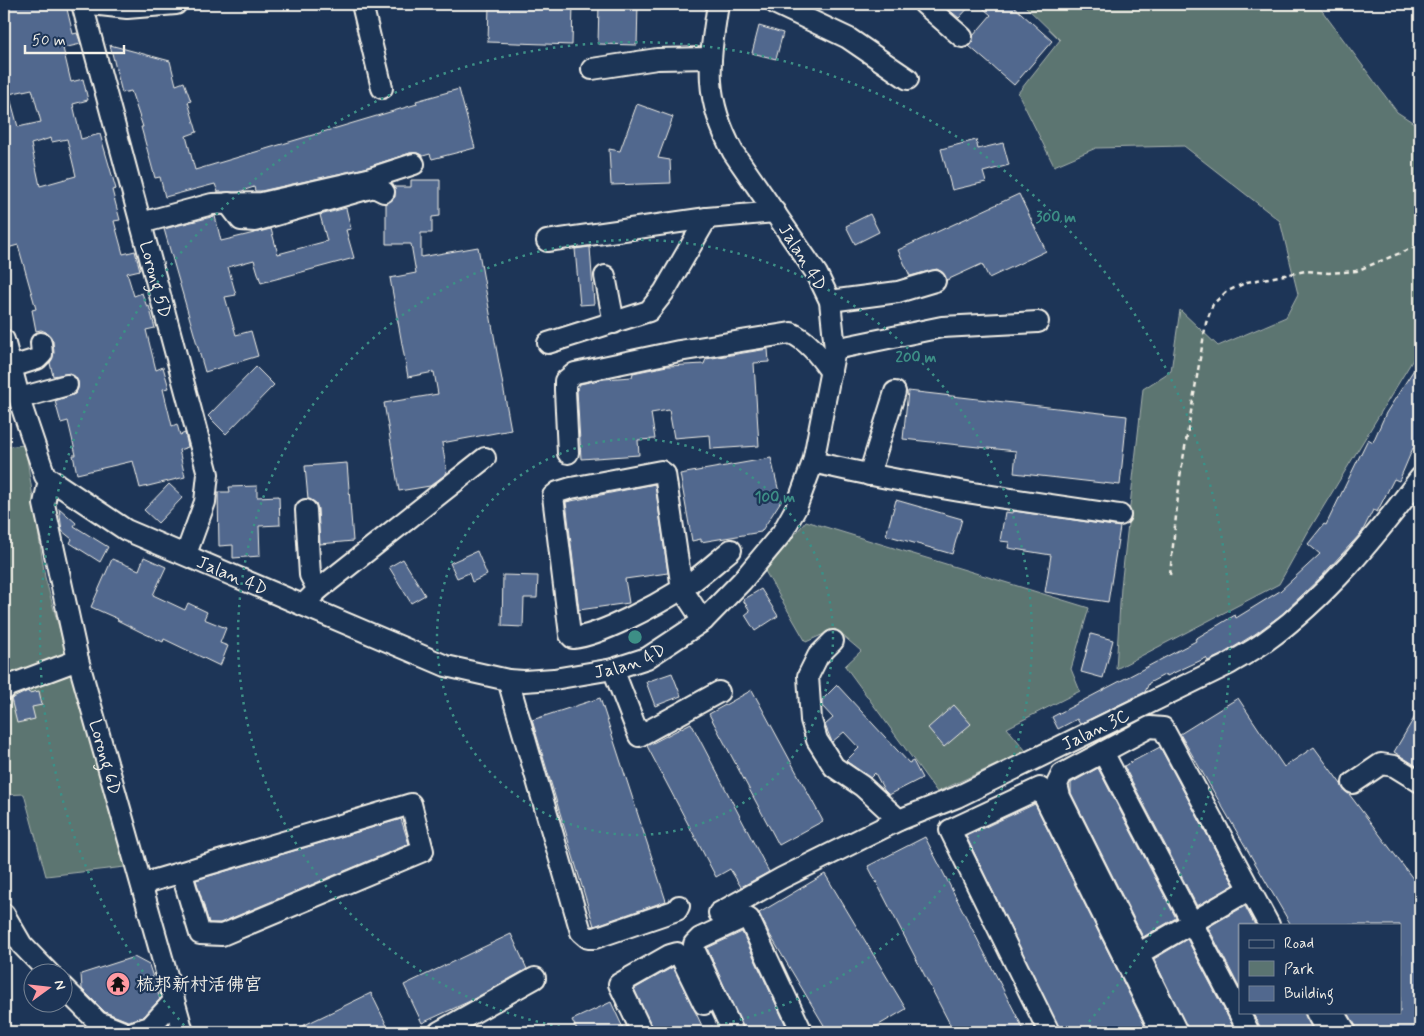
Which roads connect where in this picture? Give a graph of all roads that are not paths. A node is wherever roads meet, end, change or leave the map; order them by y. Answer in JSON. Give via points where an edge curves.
{"nodes":[{"id":1,"x":82,"y":4,"type":"edge"},
{"id":2,"x":91,"y":4,"type":"edge"},
{"id":3,"x":176,"y":4,"type":"edge"},
{"id":4,"x":362,"y":4,"type":"edge"},
{"id":5,"x":718,"y":4,"type":"edge"},
{"id":6,"x":776,"y":4,"type":"edge"},
{"id":7,"x":924,"y":4,"type":"edge"},
{"id":8,"x":962,"y":37,"type":"dead end"},
{"id":9,"x":710,"y":58,"type":"junction"},
{"id":10,"x":592,"y":69,"type":"dead end"},
{"id":11,"x":908,"y":79,"type":"dead end"},
{"id":12,"x":382,"y":88,"type":"dead end"},
{"id":13,"x":414,"y":164,"type":"dead end"},
{"id":14,"x":384,"y":192,"type":"dead end"},
{"id":15,"x":228,"y":203,"type":"junction"},
{"id":16,"x":775,"y":212,"type":"junction"},
{"id":17,"x":707,"y":218,"type":"junction"},
{"id":18,"x":141,"y":223,"type":"junction"},
{"id":19,"x":547,"y":241,"type":"dead end"},
{"id":20,"x":605,"y":276,"type":"dead end"},
{"id":21,"x":934,"y":281,"type":"dead end"},
{"id":22,"x":830,"y":301,"type":"junction"},
{"id":23,"x":1038,"y":322,"type":"dead end"},
{"id":24,"x":614,"y":323,"type":"junction"},
{"id":25,"x":4,"y":340,"type":"edge"},
{"id":26,"x":41,"y":343,"type":"dead end"},
{"id":27,"x":548,"y":343,"type":"dead end"},
{"id":28,"x":835,"y":349,"type":"junction"},
{"id":29,"x":11,"y":367,"type":"junction"},
{"id":30,"x":831,"y":372,"type":"junction"},
{"id":31,"x":67,"y":385,"type":"dead end"},
{"id":32,"x":895,"y":392,"type":"dead end"},
{"id":33,"x":20,"y":398,"type":"junction"},
{"id":34,"x":568,"y":453,"type":"dead end"},
{"id":35,"x":485,"y":458,"type":"dead end"},
{"id":36,"x":813,"y":462,"type":"junction"},
{"id":37,"x":869,"y":476,"type":"junction"},
{"id":38,"x":1420,"y":478,"type":"edge"},
{"id":39,"x":49,"y":480,"type":"junction"},
{"id":40,"x":306,"y":510,"type":"dead end"},
{"id":41,"x":1120,"y":515,"type":"dead end"},
{"id":42,"x":731,"y":550,"type":"dead end"},
{"id":43,"x":186,"y":554,"type":"junction"},
{"id":44,"x":682,"y":589,"type":"junction"},
{"id":45,"x":318,"y":590,"type":"junction"},
{"id":46,"x":303,"y":606,"type":"junction"},
{"id":47,"x":703,"y":621,"type":"junction"},
{"id":48,"x":833,"y":641,"type":"dead end"},
{"id":49,"x":78,"y":660,"type":"junction"},
{"id":50,"x":613,"y":669,"type":"junction"},
{"id":51,"x":508,"y":680,"type":"junction"},
{"id":52,"x":4,"y":690,"type":"edge"},
{"id":53,"x":719,"y":692,"type":"dead end"},
{"id":54,"x":1103,"y":752,"type":"junction"},
{"id":55,"x":1420,"y":782,"type":"edge"},
{"id":56,"x":1353,"y":783,"type":"dead end"},
{"id":57,"x":900,"y":820,"type":"junction"},
{"id":58,"x":182,"y":874,"type":"junction"},
{"id":59,"x":142,"y":884,"type":"junction"},
{"id":60,"x":1250,"y":889,"type":"junction"},
{"id":61,"x":678,"y":906,"type":"dead end"},
{"id":62,"x":719,"y":913,"type":"dead end"},
{"id":63,"x":4,"y":914,"type":"edge"},
{"id":64,"x":1192,"y":923,"type":"junction"},
{"id":65,"x":1268,"y":924,"type":"edge"},
{"id":66,"x":1138,"y":954,"type":"junction"},
{"id":67,"x":40,"y":964,"type":"edge"},
{"id":68,"x":535,"y":978,"type":"dead end"},
{"id":69,"x":72,"y":996,"type":"edge"},
{"id":70,"x":173,"y":1002,"type":"junction"},
{"id":71,"x":1239,"y":1013,"type":"edge"},
{"id":72,"x":1240,"y":1014,"type":"edge"},
{"id":73,"x":1317,"y":1014,"type":"edge"},
{"id":74,"x":1335,"y":1014,"type":"edge"},
{"id":75,"x":123,"y":1032,"type":"edge"},
{"id":76,"x":133,"y":1032,"type":"edge"},
{"id":77,"x":183,"y":1032,"type":"edge"},
{"id":78,"x":439,"y":1032,"type":"edge"},
{"id":79,"x":642,"y":1032,"type":"edge"},
{"id":80,"x":718,"y":1032,"type":"edge"},
{"id":81,"x":733,"y":1032,"type":"edge"},
{"id":82,"x":802,"y":1032,"type":"edge"},
{"id":83,"x":1049,"y":1032,"type":"edge"},
{"id":84,"x":1160,"y":1032,"type":"edge"},
{"id":85,"x":1177,"y":1032,"type":"edge"},
{"id":86,"x":1249,"y":1032,"type":"edge"},
{"id":87,"x":1327,"y":1032,"type":"edge"},
{"id":88,"x":1346,"y":1032,"type":"edge"}],
"edges":[{"from":1,"to":18,"type":"street","name":"Lorong 5D"},
{"from":2,"to":3,"type":"street","via":[[127,8]]},
{"from":4,"to":12,"type":"street"},
{"from":5,"to":9,"type":"street","name":"Jalan 4D"},
{"from":6,"to":11,"type":"street","via":[[848,38]]},
{"from":7,"to":8,"type":"street"},
{"from":9,"to":10,"type":"street","via":[[658,59]]},
{"from":9,"to":16,"type":"street","name":"Jalan 4D","via":[[714,108],[721,130]]},
{"from":13,"to":15,"type":"street","via":[[368,179],[262,203]]},
{"from":14,"to":15,"type":"street","via":[[374,187],[256,221],[241,220]]},
{"from":15,"to":18,"type":"street","via":[[212,204]]},
{"from":16,"to":17,"type":"street"},
{"from":16,"to":22,"type":"street","name":"Jalan 4D","via":[[817,274]]},
{"from":17,"to":19,"type":"street"},
{"from":17,"to":24,"type":"street","via":[[664,292],[649,311]]},
{"from":18,"to":43,"type":"street","name":"Lorong 5D","via":[[208,474],[205,502]]},
{"from":20,"to":24,"type":"street"},
{"from":21,"to":22,"type":"street","via":[[898,292]]},
{"from":22,"to":28,"type":"street","name":"Jalan 4D"},
{"from":23,"to":28,"type":"street","via":[[942,327]]},
{"from":24,"to":27,"type":"street"},
{"from":25,"to":29,"type":"street"},
{"from":26,"to":29,"type":"street","via":[[42,354],[37,359]]},
{"from":28,"to":30,"type":"street","name":"Jalan 4D"},
{"from":29,"to":33,"type":"street"},
{"from":30,"to":34,"type":"street","via":[[816,352],[792,333],[679,351],[574,373],[565,381],[564,390]]},
{"from":30,"to":36,"type":"street","name":"Jalan 4D"},
{"from":31,"to":33,"type":"street"},
{"from":32,"to":37,"type":"street"},
{"from":33,"to":39,"type":"street","via":[[42,468]]},
{"from":35,"to":45,"type":"street"},
{"from":36,"to":37,"type":"street"},
{"from":36,"to":47,"type":"street","name":"Jalan 4D","via":[[796,508],[782,533]]},
{"from":37,"to":41,"type":"street"},
{"from":38,"to":57,"type":"street","name":"Jalan 3C","via":[[1337,579],[1266,642],[1227,665],[966,792]]},
{"from":39,"to":43,"type":"street","name":"Jalan 4D","via":[[126,530]]},
{"from":39,"to":49,"type":"street","name":"Lorong 6D","via":[[44,504]]},
{"from":40,"to":45,"type":"street","via":[[310,574]]},
{"from":42,"to":44,"type":"street"},
{"from":43,"to":46,"type":"street","name":"Jalan 4D"},
{"from":44,"to":44,"type":"street","via":[[609,628],[572,638],[553,496],[571,488],[662,471]]},
{"from":44,"to":47,"type":"street"},
{"from":45,"to":46,"type":"street"},
{"from":46,"to":51,"type":"street","name":"Jalan 4D","via":[[446,666]]},
{"from":47,"to":50,"type":"street","name":"Jalan 4D","via":[[647,658]]},
{"from":48,"to":57,"type":"street","via":[[818,656],[808,676],[809,704],[817,740],[834,767],[862,786]]},
{"from":49,"to":52,"type":"street"},
{"from":49,"to":59,"type":"street","name":"Lorong 6D"},
{"from":50,"to":51,"type":"street","name":"Jalan 4D","via":[[554,679]]},
{"from":50,"to":53,"type":"street","via":[[639,736]]},
{"from":51,"to":61,"type":"street","via":[[581,932],[588,938],[595,938],[677,910]]},
{"from":54,"to":60,"type":"street","via":[[1150,727],[1163,728]]},
{"from":54,"to":64,"type":"street"},
{"from":54,"to":66,"type":"street","via":[[1062,774],[1057,784]]},
{"from":55,"to":56,"type":"street","via":[[1394,766],[1382,764]]},
{"from":57,"to":62,"type":"street","name":"Jalan 3C"},
{"from":58,"to":58,"type":"street","via":[[411,804],[423,851],[222,936],[200,934]]},
{"from":58,"to":59,"type":"street"},
{"from":59,"to":70,"type":"street","name":"Lorong 6D"},
{"from":60,"to":64,"type":"street"},
{"from":60,"to":65,"type":"street"},
{"from":63,"to":67,"type":"street","via":[[22,945]]},
{"from":64,"to":66,"type":"street"},
{"from":64,"to":71,"type":"street"},
{"from":66,"to":85,"type":"street"},
{"from":68,"to":78,"type":"street"},
{"from":69,"to":75,"type":"street","via":[[98,1022]]},
{"from":70,"to":76,"type":"street","via":[[150,1027]]},
{"from":70,"to":77,"type":"street","name":"Lorong 6D"},
{"from":72,"to":86,"type":"street"},
{"from":73,"to":87,"type":"street"},
{"from":74,"to":88,"type":"street"},
{"from":79,"to":80,"type":"street","via":[[620,984],[677,953]]},
{"from":81,"to":82,"type":"street","via":[[694,944],[745,916]]},
{"from":83,"to":84,"type":"street","via":[[950,830],[1040,788]]}]}
